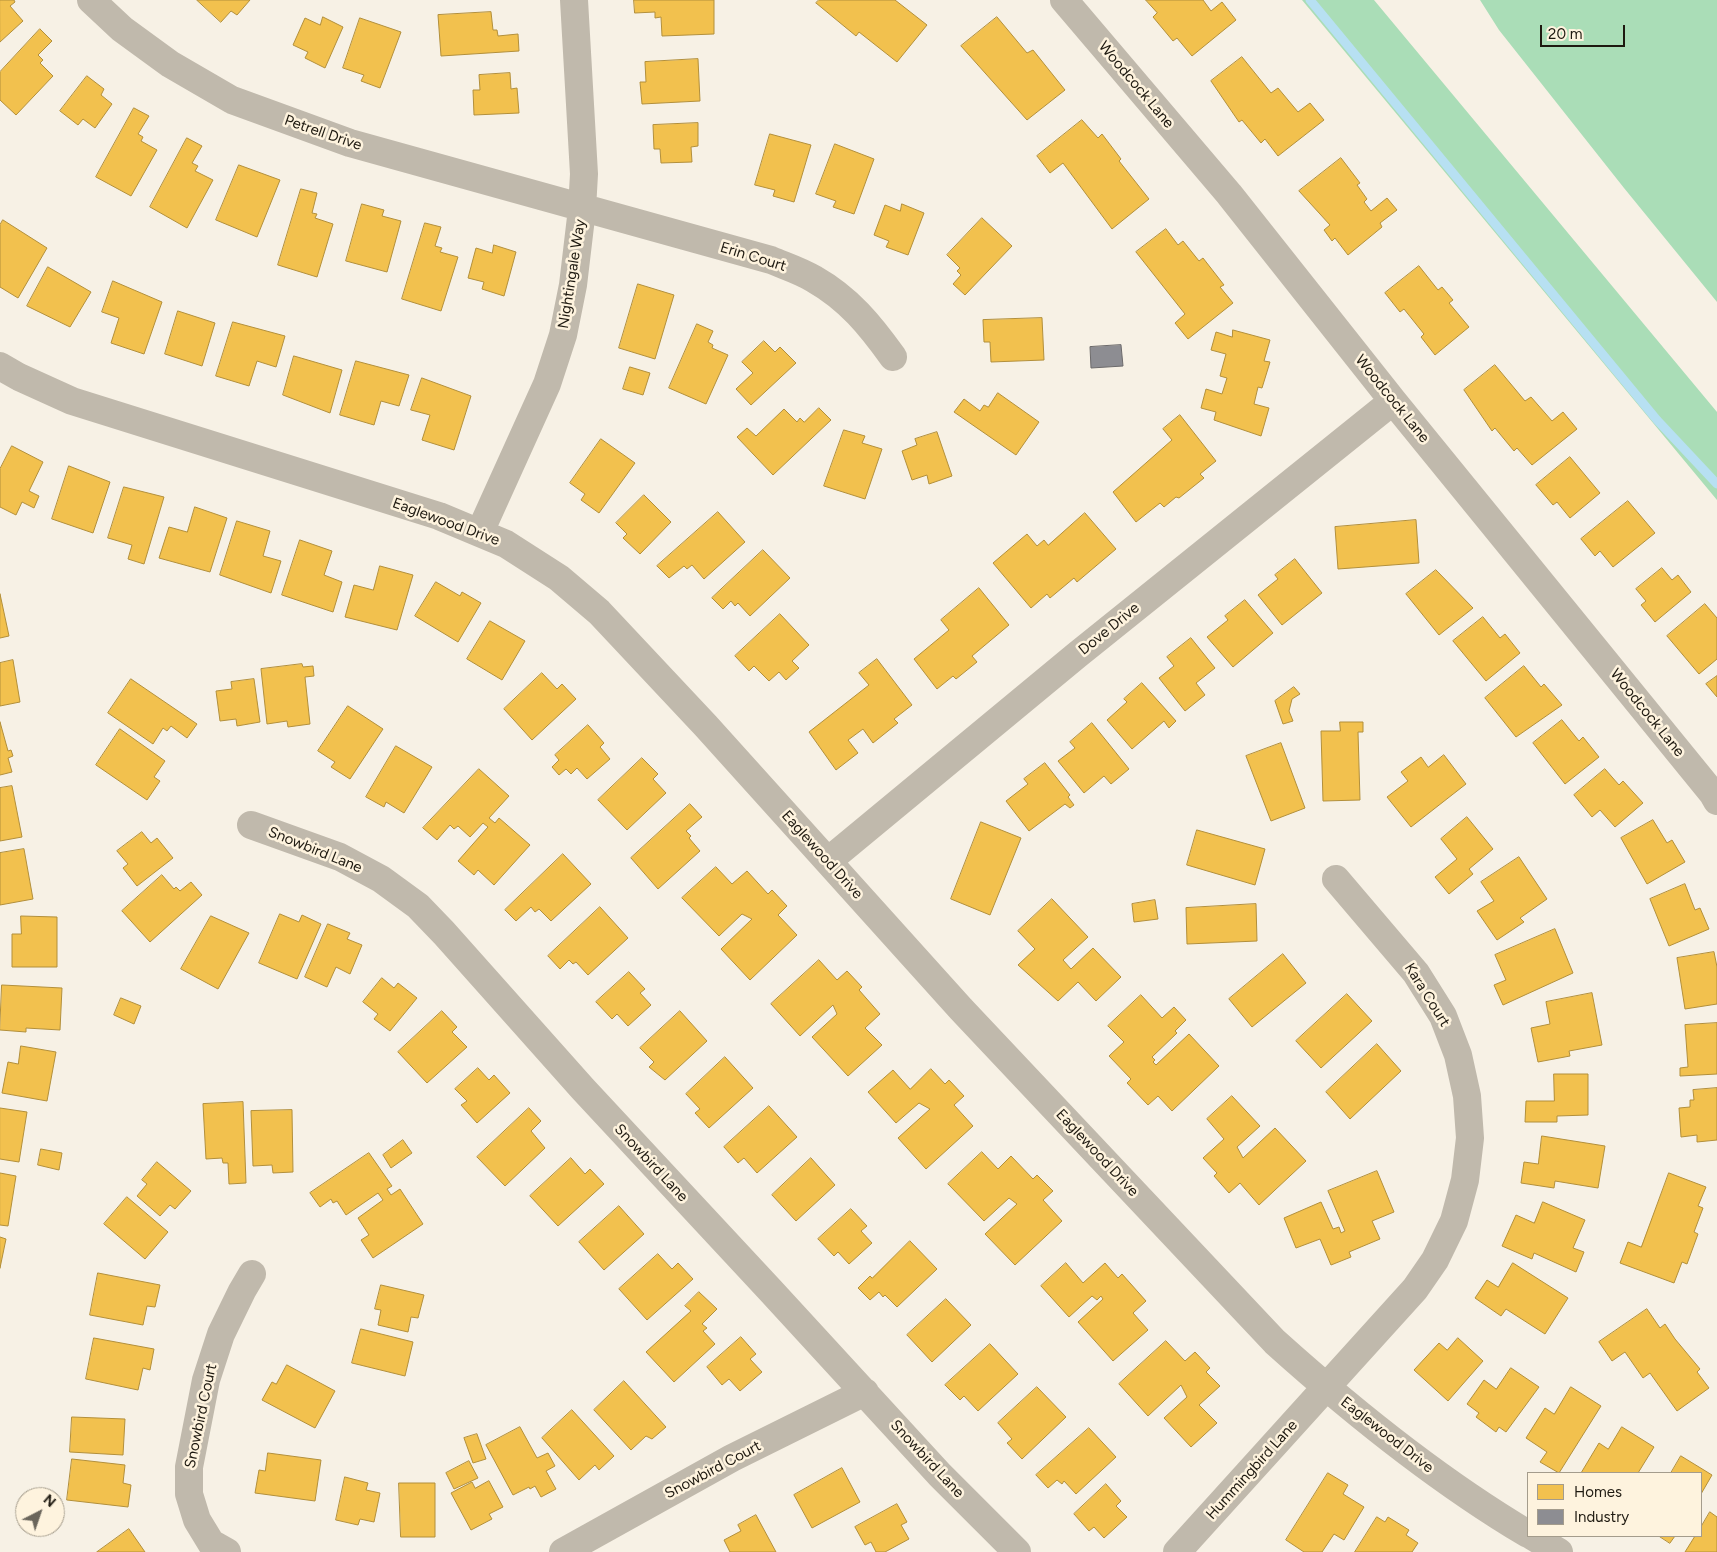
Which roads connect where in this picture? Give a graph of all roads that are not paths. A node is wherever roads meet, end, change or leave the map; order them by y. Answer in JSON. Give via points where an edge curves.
{"nodes":[{"id":1,"x":574,"y":0,"type":"edge"},
{"id":2,"x":1064,"y":0,"type":"edge"},
{"id":3,"x":101,"y":3,"type":"edge"},
{"id":4,"x":582,"y":209,"type":"junction"},
{"id":5,"x":893,"y":357,"type":"dead end"},
{"id":6,"x":0,"y":366,"type":"edge"},
{"id":7,"x":1393,"y":401,"type":"junction"},
{"id":8,"x":480,"y":532,"type":"junction"},
{"id":9,"x":1717,"y":801,"type":"edge"},
{"id":10,"x":251,"y":824,"type":"dead end"},
{"id":11,"x":828,"y":861,"type":"junction"},
{"id":12,"x":1336,"y":879,"type":"dead end"},
{"id":13,"x":252,"y":1274,"type":"dead end"},
{"id":14,"x":1326,"y":1388,"type":"junction"},
{"id":15,"x":865,"y":1392,"type":"junction"},
{"id":16,"x":1527,"y":1533,"type":"edge"},
{"id":17,"x":1534,"y":1537,"type":"edge"},
{"id":18,"x":227,"y":1552,"type":"edge"},
{"id":19,"x":563,"y":1552,"type":"edge"},
{"id":20,"x":1016,"y":1552,"type":"edge"},
{"id":21,"x":1177,"y":1552,"type":"edge"},
{"id":22,"x":1559,"y":1552,"type":"edge"}],
"edges":[{"from":1,"to":4,"type":"street","name":"Nightingale Way","via":[[584,174]]},
{"from":2,"to":7,"type":"street","name":"Woodcock Lane","via":[[1229,194]]},
{"from":3,"to":4,"type":"street","name":"Petrell Drive","via":[[122,29],[170,64],[232,100],[350,143]]},
{"from":4,"to":5,"type":"street","name":"Erin Court","via":[[771,260],[813,278],[851,306],[871,326]]},
{"from":4,"to":8,"type":"street","name":"Nightingale Way","via":[[563,335],[547,384]]},
{"from":6,"to":8,"type":"street","name":"Eaglewood Drive","via":[[72,401]]},
{"from":7,"to":9,"type":"street","name":"Woodcock Lane"},
{"from":7,"to":11,"type":"street","name":"Dove Drive","via":[[1077,655]]},
{"from":8,"to":11,"type":"street","name":"Eaglewood Drive","via":[[506,544],[559,578],[598,612]]},
{"from":10,"to":15,"type":"street","name":"Snowbird Lane","via":[[340,857],[381,878],[418,906]]},
{"from":11,"to":14,"type":"street","name":"Eaglewood Drive","via":[[961,1009],[1241,1306]]},
{"from":12,"to":14,"type":"street","name":"Kara Court","via":[[1416,973],[1443,1016],[1458,1055],[1467,1096],[1470,1138],[1466,1180],[1454,1222],[1435,1260],[1415,1289]]},
{"from":13,"to":18,"type":"street","name":"Snowbird Court","via":[[218,1343],[206,1380],[189,1468],[190,1494],[197,1520],[211,1543]]},
{"from":14,"to":16,"type":"street","name":"Eaglewood Drive","via":[[1416,1459]]},
{"from":14,"to":21,"type":"street","name":"Hummingbird Lane"},
{"from":15,"to":19,"type":"street","name":"Snowbird Court","via":[[732,1458]]},
{"from":15,"to":20,"type":"street","name":"Snowbird Lane"},
{"from":17,"to":22,"type":"street"}]}
